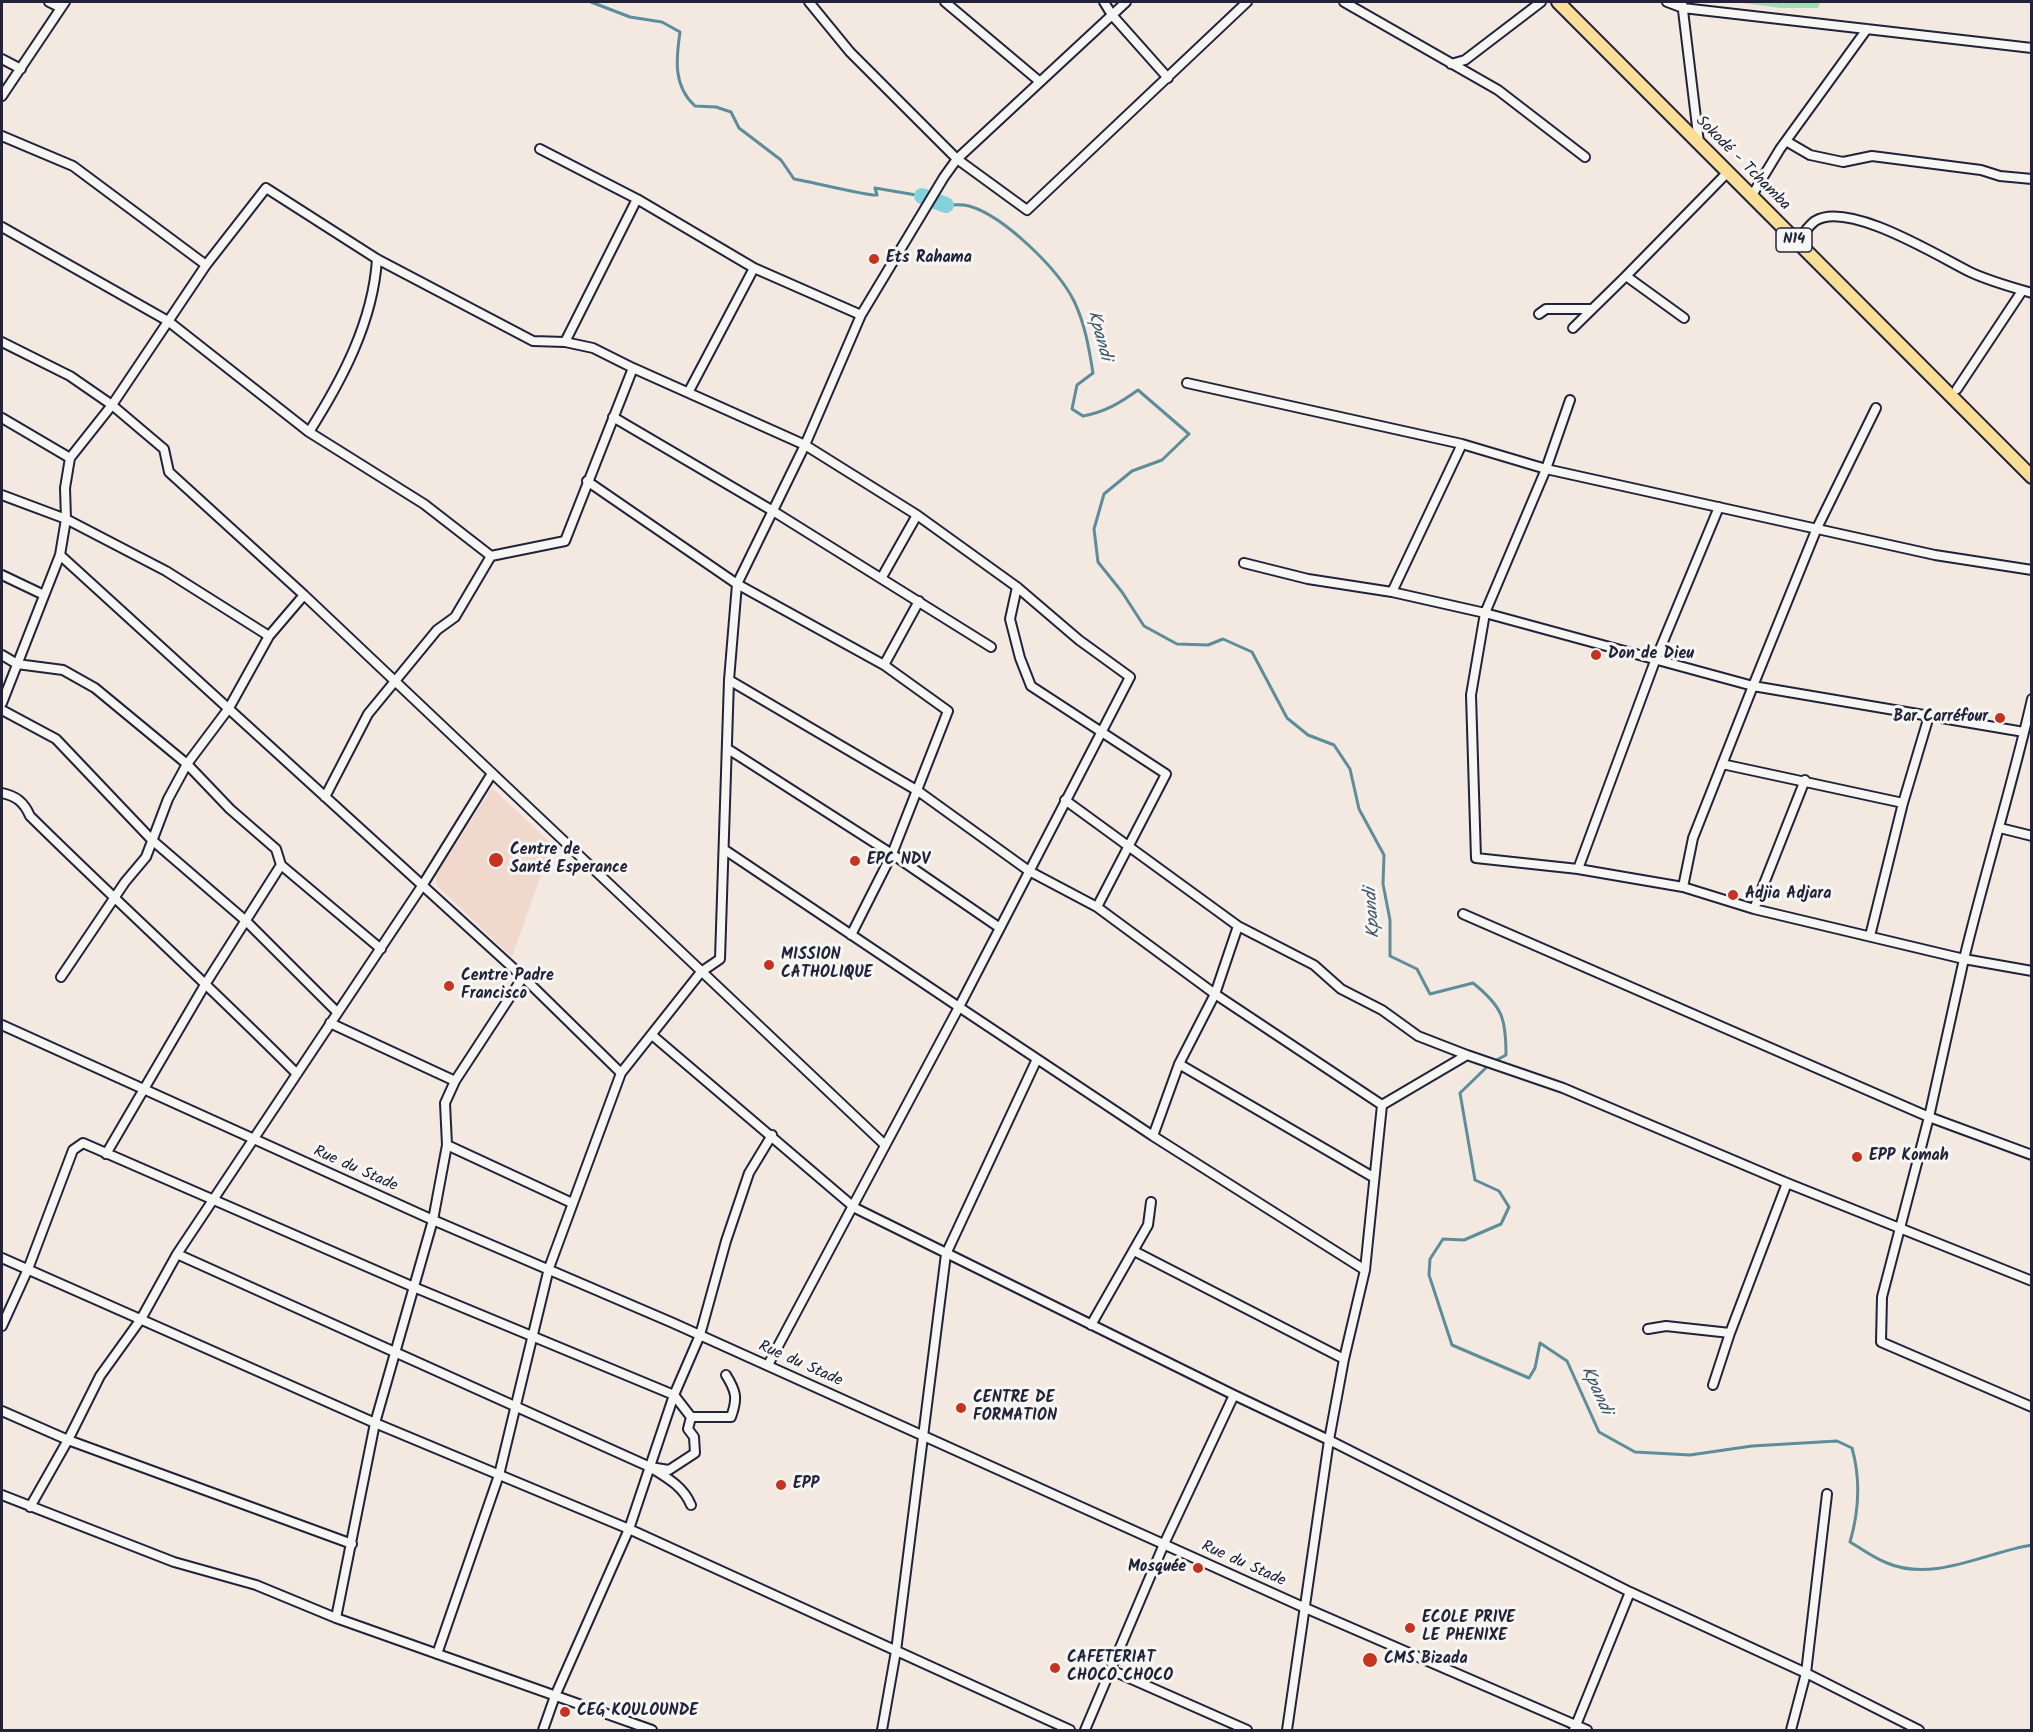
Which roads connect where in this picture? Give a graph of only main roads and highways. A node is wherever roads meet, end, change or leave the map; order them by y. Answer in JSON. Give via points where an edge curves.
{"nodes":[{"id":1,"x":1558,"y":2,"type":"edge"},
{"id":2,"x":2031,"y":477,"type":"edge"}],
"edges":[{"from":1,"to":2,"type":"main road","name":"Sokodé - Tchamba","number":"N14"}]}
